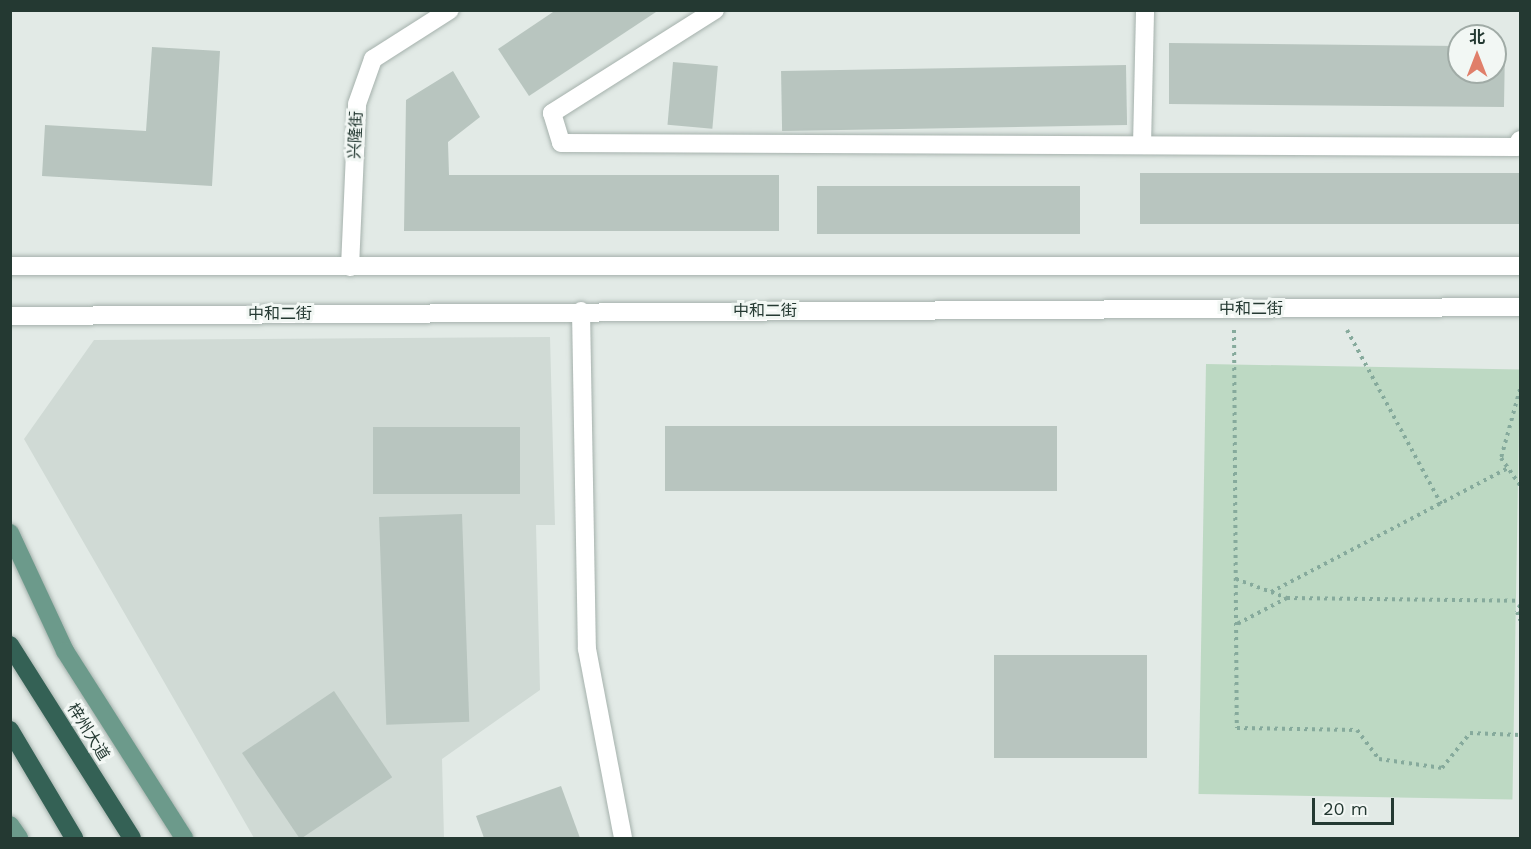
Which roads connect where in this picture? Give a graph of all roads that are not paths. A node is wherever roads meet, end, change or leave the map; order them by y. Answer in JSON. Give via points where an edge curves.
{"nodes":[{"id":1,"x":450,"y":10,"type":"edge"},
{"id":2,"x":715,"y":10,"type":"edge"},
{"id":3,"x":1145,"y":10,"type":"edge"},
{"id":4,"x":1521,"y":140,"type":"edge"},
{"id":5,"x":1142,"y":145,"type":"junction"},
{"id":6,"x":10,"y":266,"type":"edge"},
{"id":7,"x":1521,"y":266,"type":"edge"},
{"id":8,"x":350,"y":267,"type":"junction"},
{"id":9,"x":1521,"y":307,"type":"edge"},
{"id":10,"x":581,"y":311,"type":"junction"},
{"id":11,"x":10,"y":316,"type":"edge"},
{"id":12,"x":10,"y":533,"type":"edge"},
{"id":13,"x":10,"y":645,"type":"edge"},
{"id":14,"x":10,"y":729,"type":"edge"},
{"id":15,"x":10,"y":825,"type":"edge"},
{"id":16,"x":19,"y":838,"type":"edge"},
{"id":17,"x":74,"y":838,"type":"edge"},
{"id":18,"x":132,"y":838,"type":"edge"},
{"id":19,"x":184,"y":838,"type":"edge"},
{"id":20,"x":623,"y":838,"type":"edge"}],
"edges":[{"from":1,"to":8,"type":"street","name":"兴隆街","via":[[373,59],[357,104]]},
{"from":2,"to":5,"type":"street","via":[[552,113],[561,143]]},
{"from":3,"to":5,"type":"street"},
{"from":4,"to":5,"type":"street","via":[[1516,147]]},
{"from":6,"to":8,"type":"street"},
{"from":7,"to":8,"type":"street"},
{"from":9,"to":10,"type":"street","name":"中和二街"},
{"from":10,"to":11,"type":"street","name":"中和二街"},
{"from":10,"to":20,"type":"street","via":[[586,649]]},
{"from":12,"to":19,"type":"main road","via":[[65,651]]},
{"from":13,"to":18,"type":"highway","name":"梓州大道"},
{"from":14,"to":17,"type":"highway"},
{"from":15,"to":16,"type":"main road"}]}
